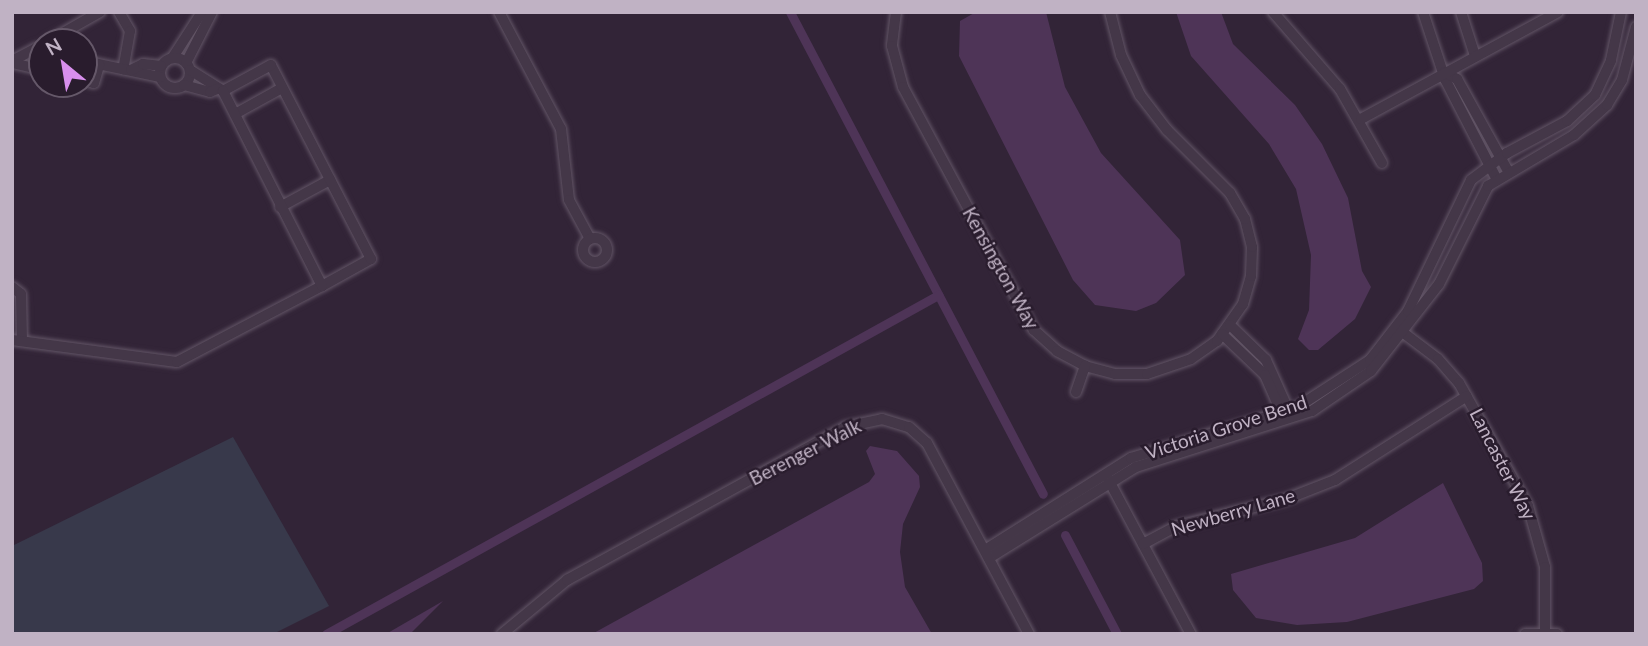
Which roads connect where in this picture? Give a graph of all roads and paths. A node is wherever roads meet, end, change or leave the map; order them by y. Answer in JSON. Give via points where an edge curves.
{"nodes":[{"id":1,"x":100,"y":12,"type":"edge"},
{"id":2,"x":120,"y":12,"type":"edge"},
{"id":3,"x":202,"y":12,"type":"edge"},
{"id":4,"x":212,"y":12,"type":"edge"},
{"id":5,"x":499,"y":12,"type":"edge"},
{"id":6,"x":896,"y":12,"type":"edge"},
{"id":7,"x":1110,"y":12,"type":"edge"},
{"id":8,"x":1273,"y":12,"type":"edge"},
{"id":9,"x":1423,"y":12,"type":"edge"},
{"id":10,"x":1461,"y":12,"type":"edge"},
{"id":11,"x":1558,"y":12,"type":"edge"},
{"id":12,"x":1621,"y":12,"type":"edge"},
{"id":13,"x":1636,"y":27,"type":"edge"},
{"id":14,"x":72,"y":28,"type":"edge"},
{"id":15,"x":28,"y":54,"type":"edge"},
{"id":16,"x":1475,"y":56,"type":"junction"},
{"id":17,"x":173,"y":57,"type":"junction"},
{"id":18,"x":12,"y":62,"type":"edge"},
{"id":19,"x":99,"y":65,"type":"joint"},
{"id":20,"x":161,"y":66,"type":"junction"},
{"id":21,"x":188,"y":66,"type":"junction"},
{"id":22,"x":98,"y":69,"type":"edge"},
{"id":23,"x":127,"y":70,"type":"junction"},
{"id":24,"x":1444,"y":72,"type":"junction"},
{"id":25,"x":160,"y":77,"type":"junction"},
{"id":26,"x":184,"y":85,"type":"junction"},
{"id":27,"x":282,"y":88,"type":"junction"},
{"id":28,"x":220,"y":90,"type":"junction"},
{"id":29,"x":235,"y":114,"type":"junction"},
{"id":30,"x":1361,"y":119,"type":"junction"},
{"id":31,"x":1500,"y":157,"type":"junction"},
{"id":32,"x":1382,"y":163,"type":"dead end"},
{"id":33,"x":1489,"y":164,"type":"junction"},
{"id":34,"x":1508,"y":171,"type":"junction"},
{"id":35,"x":1496,"y":178,"type":"junction"},
{"id":36,"x":330,"y":180,"type":"junction"},
{"id":37,"x":280,"y":207,"type":"junction"},
{"id":38,"x":590,"y":239,"type":"dead end"},
{"id":39,"x":323,"y":286,"type":"junction"},
{"id":40,"x":12,"y":287,"type":"edge"},
{"id":41,"x":1230,"y":325,"type":"junction"},
{"id":42,"x":1401,"y":331,"type":"junction"},
{"id":43,"x":1222,"y":334,"type":"junction"},
{"id":44,"x":17,"y":341,"type":"edge"},
{"id":45,"x":1085,"y":366,"type":"junction"},
{"id":46,"x":1076,"y":392,"type":"dead end"},
{"id":47,"x":1467,"y":396,"type":"junction"},
{"id":48,"x":1287,"y":416,"type":"junction"},
{"id":49,"x":1107,"y":477,"type":"junction"},
{"id":50,"x":1143,"y":544,"type":"junction"},
{"id":51,"x":987,"y":554,"type":"junction"},
{"id":52,"x":1545,"y":631,"type":"junction"},
{"id":53,"x":502,"y":634,"type":"edge"},
{"id":54,"x":1030,"y":634,"type":"edge"},
{"id":55,"x":1191,"y":634,"type":"edge"},
{"id":56,"x":1525,"y":634,"type":"edge"},
{"id":57,"x":1557,"y":634,"type":"edge"}],
"edges":[{"from":1,"to":14,"type":"street"},
{"from":2,"to":23,"type":"street","via":[[130,31]]},
{"from":3,"to":17,"type":"street"},
{"from":4,"to":21,"type":"street"},
{"from":5,"to":38,"type":"street","via":[[561,129],[569,200]]},
{"from":6,"to":45,"type":"street","name":"Kensington Way","via":[[892,46],[898,74],[968,209],[1034,330],[1057,351]]},
{"from":7,"to":41,"type":"street","name":"Kensington Way","via":[[1121,55],[1140,95],[1167,130],[1230,193],[1244,219],[1252,247],[1251,276],[1243,304]]},
{"from":8,"to":30,"type":"street"},
{"from":9,"to":24,"type":"street"},
{"from":10,"to":16,"type":"street"},
{"from":11,"to":16,"type":"street"},
{"from":12,"to":31,"type":"street","name":"Victoria Grove Bend","via":[[1611,60],[1595,95],[1567,121]]},
{"from":13,"to":34,"type":"street","name":"Victoria Grove Bend","via":[[1622,80],[1607,105],[1574,135]]},
{"from":15,"to":18,"type":"street"},
{"from":16,"to":24,"type":"street"},
{"from":17,"to":20,"type":"street"},
{"from":17,"to":21,"type":"street"},
{"from":19,"to":22,"type":"street"},
{"from":19,"to":23,"type":"street"},
{"from":20,"to":23,"type":"street","via":[[144,64]]},
{"from":20,"to":25,"type":"street"},
{"from":21,"to":26,"type":"street"},
{"from":21,"to":28,"type":"street"},
{"from":23,"to":25,"type":"street","via":[[137,76]]},
{"from":24,"to":30,"type":"street"},
{"from":24,"to":31,"type":"street","via":[[1455,77]]},
{"from":24,"to":33,"type":"street"},
{"from":25,"to":26,"type":"street","via":[[169,87]]},
{"from":26,"to":28,"type":"street"},
{"from":27,"to":28,"type":"street","via":[[271,65]]},
{"from":27,"to":29,"type":"street"},
{"from":27,"to":36,"type":"street"},
{"from":28,"to":29,"type":"street"},
{"from":29,"to":37,"type":"street"},
{"from":30,"to":32,"type":"street"},
{"from":31,"to":33,"type":"street","name":"Victoria Grove Bend"},
{"from":31,"to":34,"type":"street"},
{"from":33,"to":35,"type":"street"},
{"from":33,"to":42,"type":"street","name":"Victoria Grove Bend","via":[[1463,194]]},
{"from":34,"to":35,"type":"street","name":"Victoria Grove Bend"},
{"from":35,"to":42,"type":"street","name":"Victoria Grove Bend","via":[[1475,206],[1439,284]]},
{"from":36,"to":37,"type":"street"},
{"from":36,"to":39,"type":"street","via":[[371,259]]},
{"from":37,"to":39,"type":"street"},
{"from":39,"to":44,"type":"street","via":[[177,362]]},
{"from":40,"to":44,"type":"street","via":[[21,294]]},
{"from":41,"to":43,"type":"street","name":"Kensington Way"},
{"from":41,"to":48,"type":"street","via":[[1266,359]]},
{"from":42,"to":47,"type":"street","name":"Lancaster Way","via":[[1444,364]]},
{"from":42,"to":48,"type":"street","name":"Victoria Grove Bend","via":[[1352,375]]},
{"from":43,"to":45,"type":"street","name":"Kensington Way","via":[[1191,359],[1162,371],[1131,375]]},
{"from":43,"to":48,"type":"street","via":[[1255,362]]},
{"from":45,"to":46,"type":"street"},
{"from":47,"to":50,"type":"street","name":"Newberry Lane","via":[[1335,480],[1284,500],[1186,523]]},
{"from":47,"to":52,"type":"street","name":"Lancaster Way","via":[[1535,526],[1546,589]]},
{"from":48,"to":49,"type":"street","name":"Victoria Grove Bend","via":[[1153,449]]},
{"from":49,"to":50,"type":"street"},
{"from":49,"to":51,"type":"street","name":"Victoria Grove Bend"},
{"from":50,"to":55,"type":"street"},
{"from":51,"to":53,"type":"street","name":"Berenger Walk","via":[[927,443],[896,422],[871,419],[845,427],[567,580]]},
{"from":51,"to":54,"type":"street","name":"Berenger Walk"},
{"from":52,"to":56,"type":"street"},
{"from":52,"to":57,"type":"street"}]}
